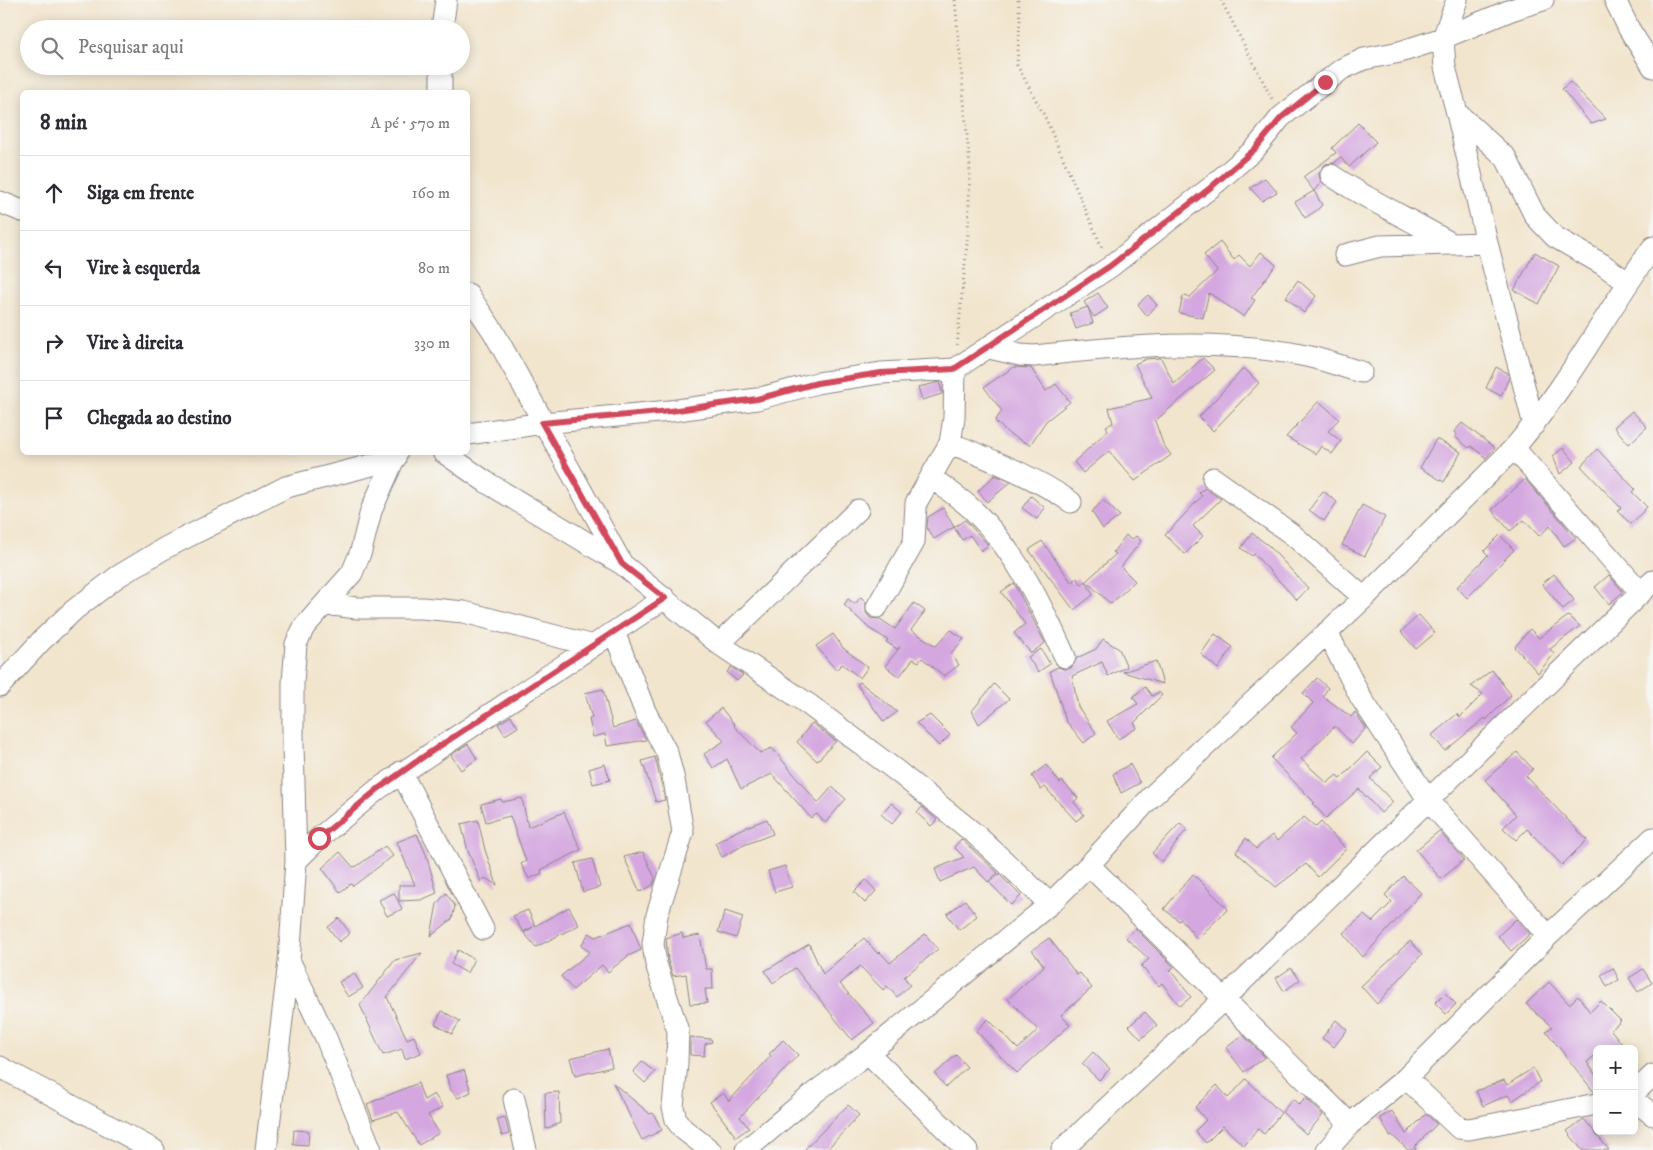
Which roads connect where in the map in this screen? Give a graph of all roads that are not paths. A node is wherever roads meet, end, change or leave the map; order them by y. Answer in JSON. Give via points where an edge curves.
{"nodes":[{"id":1,"x":446,"y":0,"type":"edge"},
{"id":2,"x":1457,"y":0,"type":"edge"},
{"id":3,"x":1543,"y":0,"type":"edge"},
{"id":4,"x":1615,"y":0,"type":"edge"},
{"id":5,"x":443,"y":20,"type":"edge"},
{"id":6,"x":1443,"y":38,"type":"junction"},
{"id":7,"x":1653,"y":67,"type":"edge"},
{"id":8,"x":440,"y":75,"type":"edge"},
{"id":9,"x":441,"y":90,"type":"edge"},
{"id":10,"x":1457,"y":112,"type":"junction"},
{"id":11,"x":1331,"y":175,"type":"dead end"},
{"id":12,"x":0,"y":202,"type":"edge"},
{"id":13,"x":20,"y":210,"type":"edge"},
{"id":14,"x":1487,"y":243,"type":"junction"},
{"id":15,"x":1453,"y":244,"type":"junction"},
{"id":16,"x":1653,"y":247,"type":"edge"},
{"id":17,"x":1346,"y":255,"type":"dead end"},
{"id":18,"x":1628,"y":282,"type":"junction"},
{"id":19,"x":470,"y":297,"type":"edge"},
{"id":20,"x":989,"y":348,"type":"junction"},
{"id":21,"x":954,"y":369,"type":"junction"},
{"id":22,"x":1361,"y":372,"type":"dead end"},
{"id":23,"x":542,"y":423,"type":"junction"},
{"id":24,"x":1534,"y":425,"type":"junction"},
{"id":25,"x":470,"y":434,"type":"edge"},
{"id":26,"x":950,"y":443,"type":"junction"},
{"id":27,"x":1514,"y":448,"type":"junction"},
{"id":28,"x":447,"y":455,"type":"edge"},
{"id":29,"x":396,"y":456,"type":"edge"},
{"id":30,"x":931,"y":477,"type":"junction"},
{"id":31,"x":1213,"y":478,"type":"dead end"},
{"id":32,"x":1071,"y":502,"type":"dead end"},
{"id":33,"x":858,"y":510,"type":"dead end"},
{"id":34,"x":622,"y":564,"type":"junction"},
{"id":35,"x":1647,"y":587,"type":"edge"},
{"id":36,"x":665,"y":598,"type":"junction"},
{"id":37,"x":1364,"y":598,"type":"junction"},
{"id":38,"x":325,"y":604,"type":"junction"},
{"id":39,"x":878,"y":607,"type":"dead end"},
{"id":40,"x":614,"y":632,"type":"junction"},
{"id":41,"x":1327,"y":632,"type":"junction"},
{"id":42,"x":719,"y":644,"type":"junction"},
{"id":43,"x":590,"y":645,"type":"junction"},
{"id":44,"x":1065,"y":657,"type":"dead end"},
{"id":45,"x":0,"y":686,"type":"edge"},
{"id":46,"x":401,"y":772,"type":"junction"},
{"id":47,"x":1429,"y":801,"type":"junction"},
{"id":48,"x":1653,"y":838,"type":"edge"},
{"id":49,"x":296,"y":862,"type":"junction"},
{"id":50,"x":1089,"y":865,"type":"junction"},
{"id":51,"x":1050,"y":904,"type":"junction"},
{"id":52,"x":483,"y":929,"type":"dead end"},
{"id":53,"x":1548,"y":936,"type":"junction"},
{"id":54,"x":289,"y":962,"type":"junction"},
{"id":55,"x":1224,"y":1000,"type":"junction"},
{"id":56,"x":868,"y":1053,"type":"junction"},
{"id":57,"x":0,"y":1067,"type":"edge"},
{"id":58,"x":1653,"y":1075,"type":"edge"},
{"id":59,"x":1406,"y":1078,"type":"junction"},
{"id":60,"x":1637,"y":1090,"type":"edge"},
{"id":61,"x":514,"y":1099,"type":"dead end"},
{"id":62,"x":1638,"y":1103,"type":"edge"},
{"id":63,"x":1593,"y":1105,"type":"edge"},
{"id":64,"x":1653,"y":1115,"type":"edge"},
{"id":65,"x":1350,"y":1124,"type":"junction"},
{"id":66,"x":154,"y":1150,"type":"edge"},
{"id":67,"x":266,"y":1150,"type":"edge"},
{"id":68,"x":371,"y":1150,"type":"edge"},
{"id":69,"x":526,"y":1150,"type":"edge"},
{"id":70,"x":710,"y":1150,"type":"edge"},
{"id":71,"x":746,"y":1150,"type":"edge"},
{"id":72,"x":967,"y":1150,"type":"edge"},
{"id":73,"x":1062,"y":1150,"type":"edge"},
{"id":74,"x":1327,"y":1150,"type":"edge"}],
"edges":[{"from":1,"to":5,"type":"street"},
{"from":2,"to":6,"type":"street"},
{"from":3,"to":6,"type":"street"},
{"from":4,"to":7,"type":"street"},
{"from":6,"to":10,"type":"street"},
{"from":6,"to":20,"type":"street","via":[[1364,59],[1342,69],[1282,117],[1255,149],[1210,188],[1110,266]]},
{"from":8,"to":9,"type":"street"},
{"from":10,"to":14,"type":"street"},
{"from":10,"to":18,"type":"street","via":[[1506,158],[1535,216],[1555,237]]},
{"from":11,"to":15,"type":"street"},
{"from":12,"to":13,"type":"street"},
{"from":14,"to":15,"type":"street"},
{"from":14,"to":24,"type":"street"},
{"from":15,"to":17,"type":"street","via":[[1380,246]]},
{"from":16,"to":18,"type":"street"},
{"from":18,"to":24,"type":"street","via":[[1578,363]]},
{"from":19,"to":23,"type":"street","via":[[493,331]]},
{"from":20,"to":21,"type":"street"},
{"from":20,"to":22,"type":"street","via":[[1034,356],[1123,346],[1259,349],[1308,356]]},
{"from":21,"to":23,"type":"street","via":[[881,373],[817,383],[757,399]]},
{"from":21,"to":26,"type":"street","via":[[954,418]]},
{"from":23,"to":25,"type":"street"},
{"from":23,"to":34,"type":"street"},
{"from":24,"to":27,"type":"street"},
{"from":26,"to":30,"type":"street"},
{"from":26,"to":32,"type":"street","via":[[1045,484]]},
{"from":27,"to":35,"type":"street"},
{"from":27,"to":37,"type":"street"},
{"from":28,"to":34,"type":"street"},
{"from":29,"to":38,"type":"street","via":[[371,511],[352,573]]},
{"from":29,"to":45,"type":"street","via":[[286,487],[165,548],[117,577],[74,610]]},
{"from":30,"to":39,"type":"street","via":[[916,503],[914,542]]},
{"from":30,"to":44,"type":"street","via":[[976,513],[1004,544],[1046,616]]},
{"from":31,"to":37,"type":"street","via":[[1294,535]]},
{"from":33,"to":42,"type":"street"},
{"from":34,"to":36,"type":"street"},
{"from":35,"to":47,"type":"street"},
{"from":36,"to":40,"type":"street"},
{"from":36,"to":42,"type":"street"},
{"from":37,"to":41,"type":"street"},
{"from":38,"to":43,"type":"street","via":[[464,612]]},
{"from":38,"to":49,"type":"street","via":[[304,627],[296,644],[293,744]]},
{"from":40,"to":43,"type":"street"},
{"from":40,"to":70,"type":"street","via":[[666,753],[674,780],[683,832],[657,915],[653,944],[656,964],[678,1031],[673,1107],[676,1120]]},
{"from":41,"to":47,"type":"street","via":[[1361,698]]},
{"from":41,"to":50,"type":"street","via":[[1150,798]]},
{"from":42,"to":51,"type":"street","via":[[808,704],[898,772],[975,834]]},
{"from":43,"to":46,"type":"street"},
{"from":46,"to":49,"type":"street","via":[[319,838]]},
{"from":46,"to":52,"type":"street"},
{"from":47,"to":53,"type":"street"},
{"from":47,"to":55,"type":"street"},
{"from":48,"to":53,"type":"street"},
{"from":49,"to":54,"type":"street"},
{"from":50,"to":51,"type":"street"},
{"from":50,"to":55,"type":"street"},
{"from":51,"to":56,"type":"street"},
{"from":53,"to":59,"type":"street"},
{"from":54,"to":67,"type":"street"},
{"from":54,"to":68,"type":"street","via":[[329,1046]]},
{"from":55,"to":65,"type":"street"},
{"from":55,"to":73,"type":"street"},
{"from":56,"to":71,"type":"street","via":[[814,1092]]},
{"from":56,"to":72,"type":"street"},
{"from":57,"to":66,"type":"street"},
{"from":58,"to":60,"type":"street"},
{"from":59,"to":63,"type":"street","via":[[1459,1128],[1469,1129]]},
{"from":59,"to":65,"type":"street"},
{"from":61,"to":69,"type":"street"},
{"from":62,"to":64,"type":"street"},
{"from":65,"to":74,"type":"street"}]}
